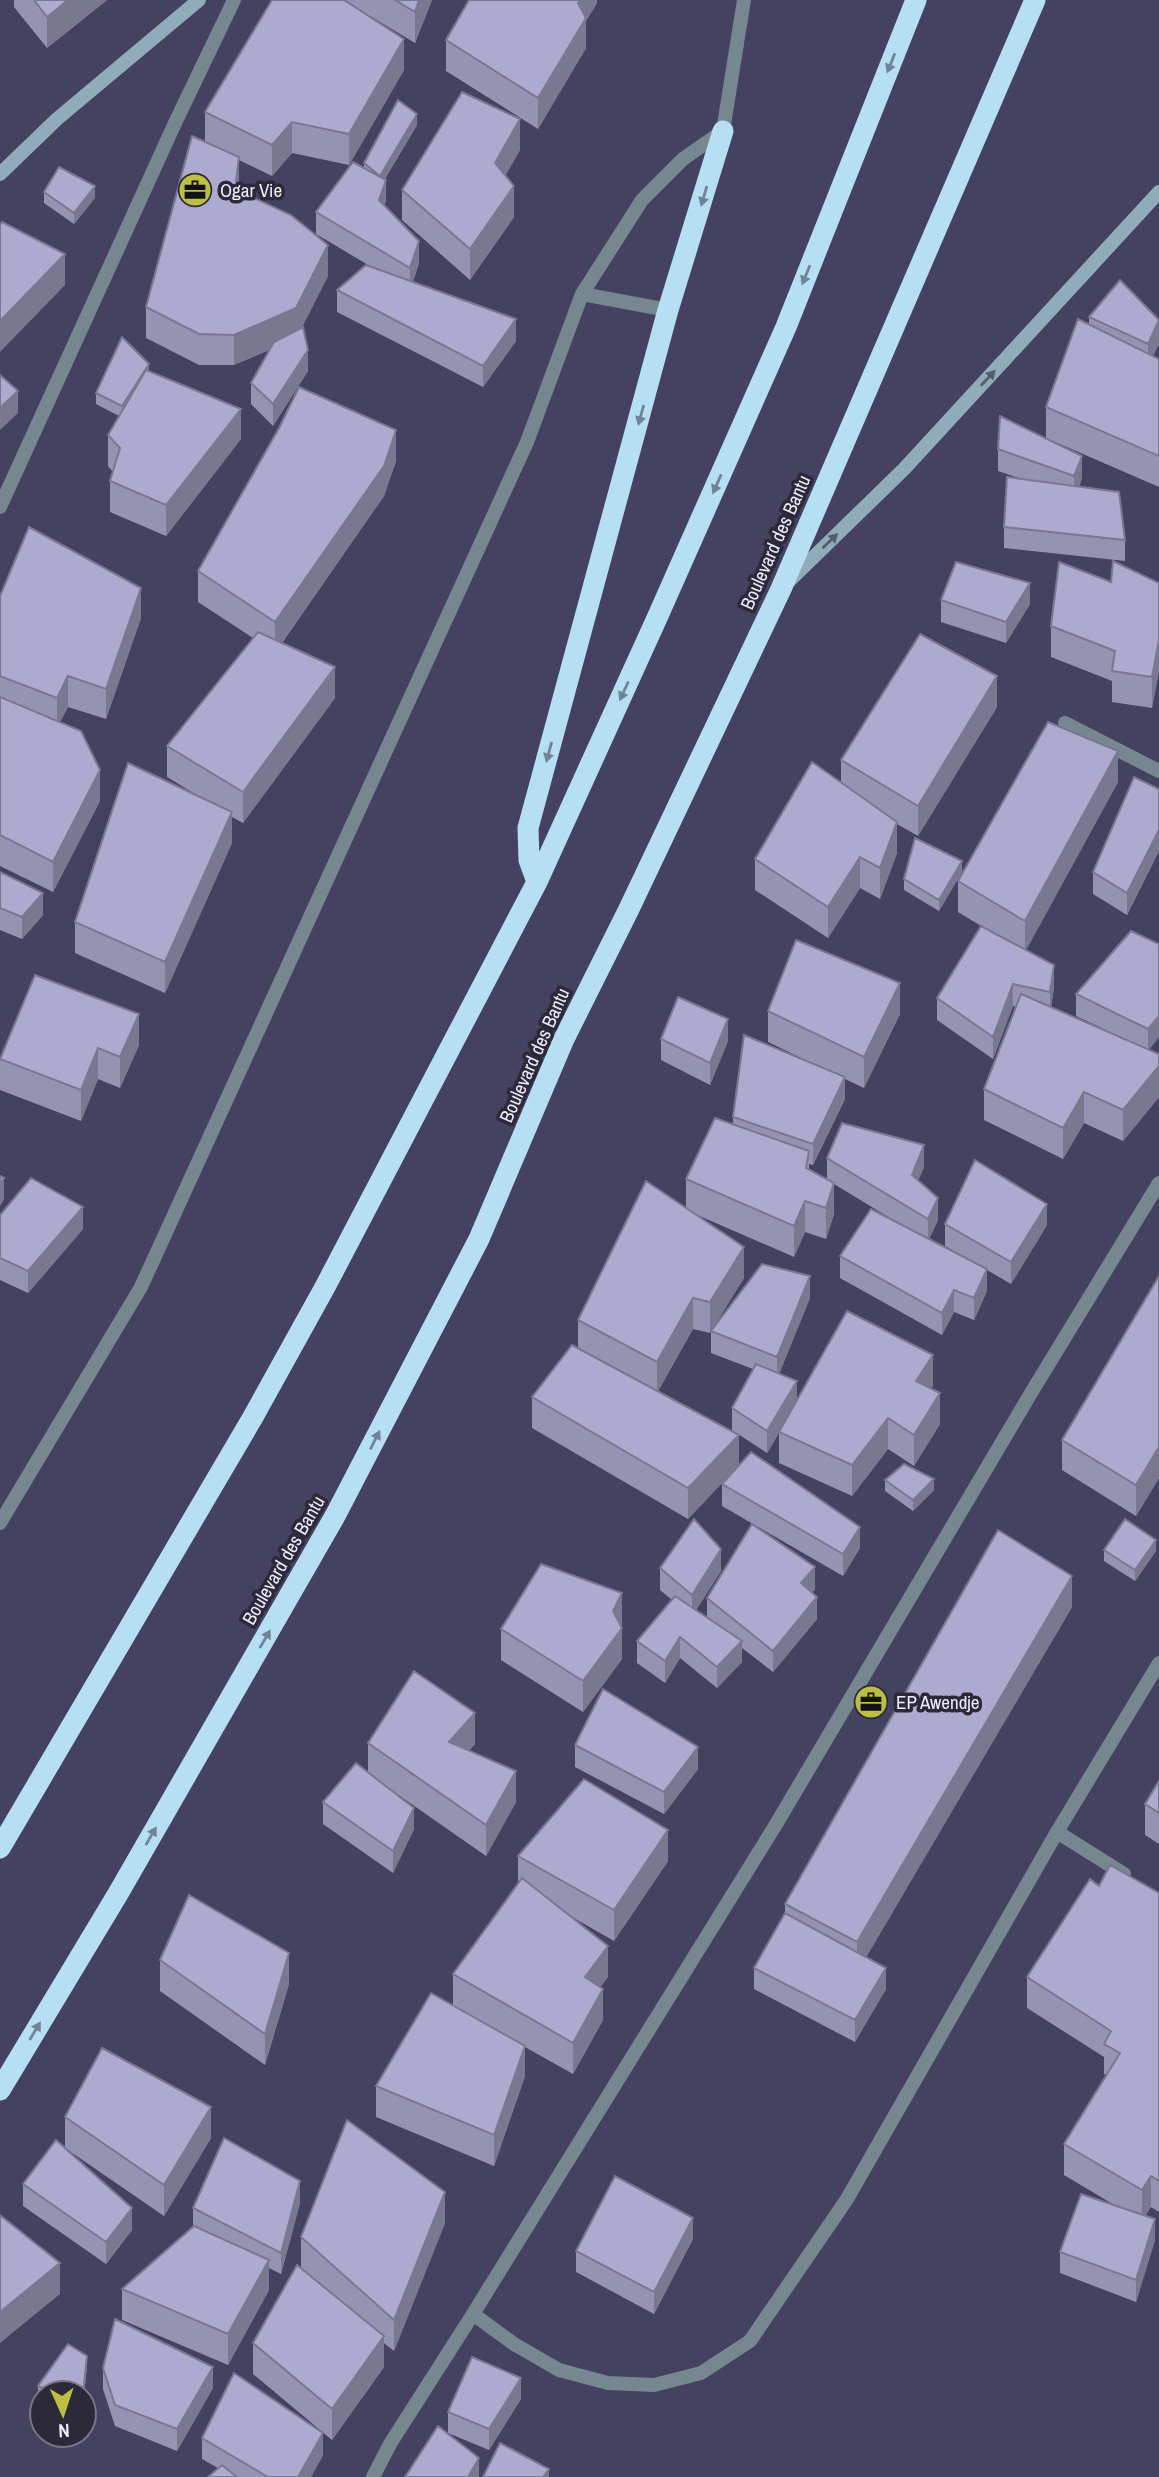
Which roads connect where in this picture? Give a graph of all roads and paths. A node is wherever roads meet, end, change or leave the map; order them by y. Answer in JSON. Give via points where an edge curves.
{"nodes":[{"id":1,"x":199,"y":0,"type":"edge"},
{"id":2,"x":234,"y":0,"type":"edge"},
{"id":3,"x":744,"y":0,"type":"edge"},
{"id":4,"x":916,"y":0,"type":"edge"},
{"id":5,"x":1035,"y":0,"type":"edge"},
{"id":6,"x":723,"y":131,"type":"junction"},
{"id":7,"x":0,"y":174,"type":"edge"},
{"id":8,"x":1159,"y":192,"type":"edge"},
{"id":9,"x":582,"y":294,"type":"junction"},
{"id":10,"x":668,"y":310,"type":"junction"},
{"id":11,"x":0,"y":507,"type":"edge"},
{"id":12,"x":781,"y":589,"type":"junction"},
{"id":13,"x":1065,"y":723,"type":"dead end"},
{"id":14,"x":1159,"y":771,"type":"edge"},
{"id":15,"x":537,"y":882,"type":"junction"},
{"id":16,"x":1159,"y":1183,"type":"edge"},
{"id":17,"x":0,"y":1523,"type":"edge"},
{"id":18,"x":1159,"y":1663,"type":"edge"},
{"id":19,"x":1057,"y":1832,"type":"junction"},
{"id":20,"x":0,"y":1848,"type":"edge"},
{"id":21,"x":1138,"y":1882,"type":"edge"},
{"id":22,"x":0,"y":2090,"type":"edge"},
{"id":23,"x":473,"y":2314,"type":"junction"},
{"id":24,"x":373,"y":2477,"type":"edge"}],
"edges":[{"from":1,"to":7,"type":"main road"},
{"from":2,"to":11,"type":"street"},
{"from":3,"to":6,"type":"street"},
{"from":4,"to":15,"type":"highway","one_way":true,"via":[[786,327]]},
{"from":5,"to":12,"type":"highway","name":"Boulevard des Bantu"},
{"from":6,"to":9,"type":"street","via":[[683,159],[642,200]]},
{"from":6,"to":10,"type":"highway","one_way":true},
{"from":12,"to":8,"type":"main road","one_way":true,"via":[[904,469]]},
{"from":9,"to":10,"type":"street"},
{"from":9,"to":17,"type":"street","via":[[527,442],[141,1287]]},
{"from":10,"to":15,"type":"highway","one_way":true,"via":[[528,828]]},
{"from":22,"to":12,"type":"highway","name":"Boulevard des Bantu","one_way":true,"via":[[335,1516],[479,1240],[564,1039]]},
{"from":13,"to":14,"type":"street"},
{"from":15,"to":20,"type":"highway","via":[[253,1417]]},
{"from":16,"to":23,"type":"street","via":[[775,1826]]},
{"from":18,"to":19,"type":"street"},
{"from":19,"to":21,"type":"street"},
{"from":19,"to":23,"type":"street","via":[[847,2199],[750,2341],[701,2374],[654,2385],[608,2383],[559,2370]]},
{"from":23,"to":24,"type":"street"}]}
